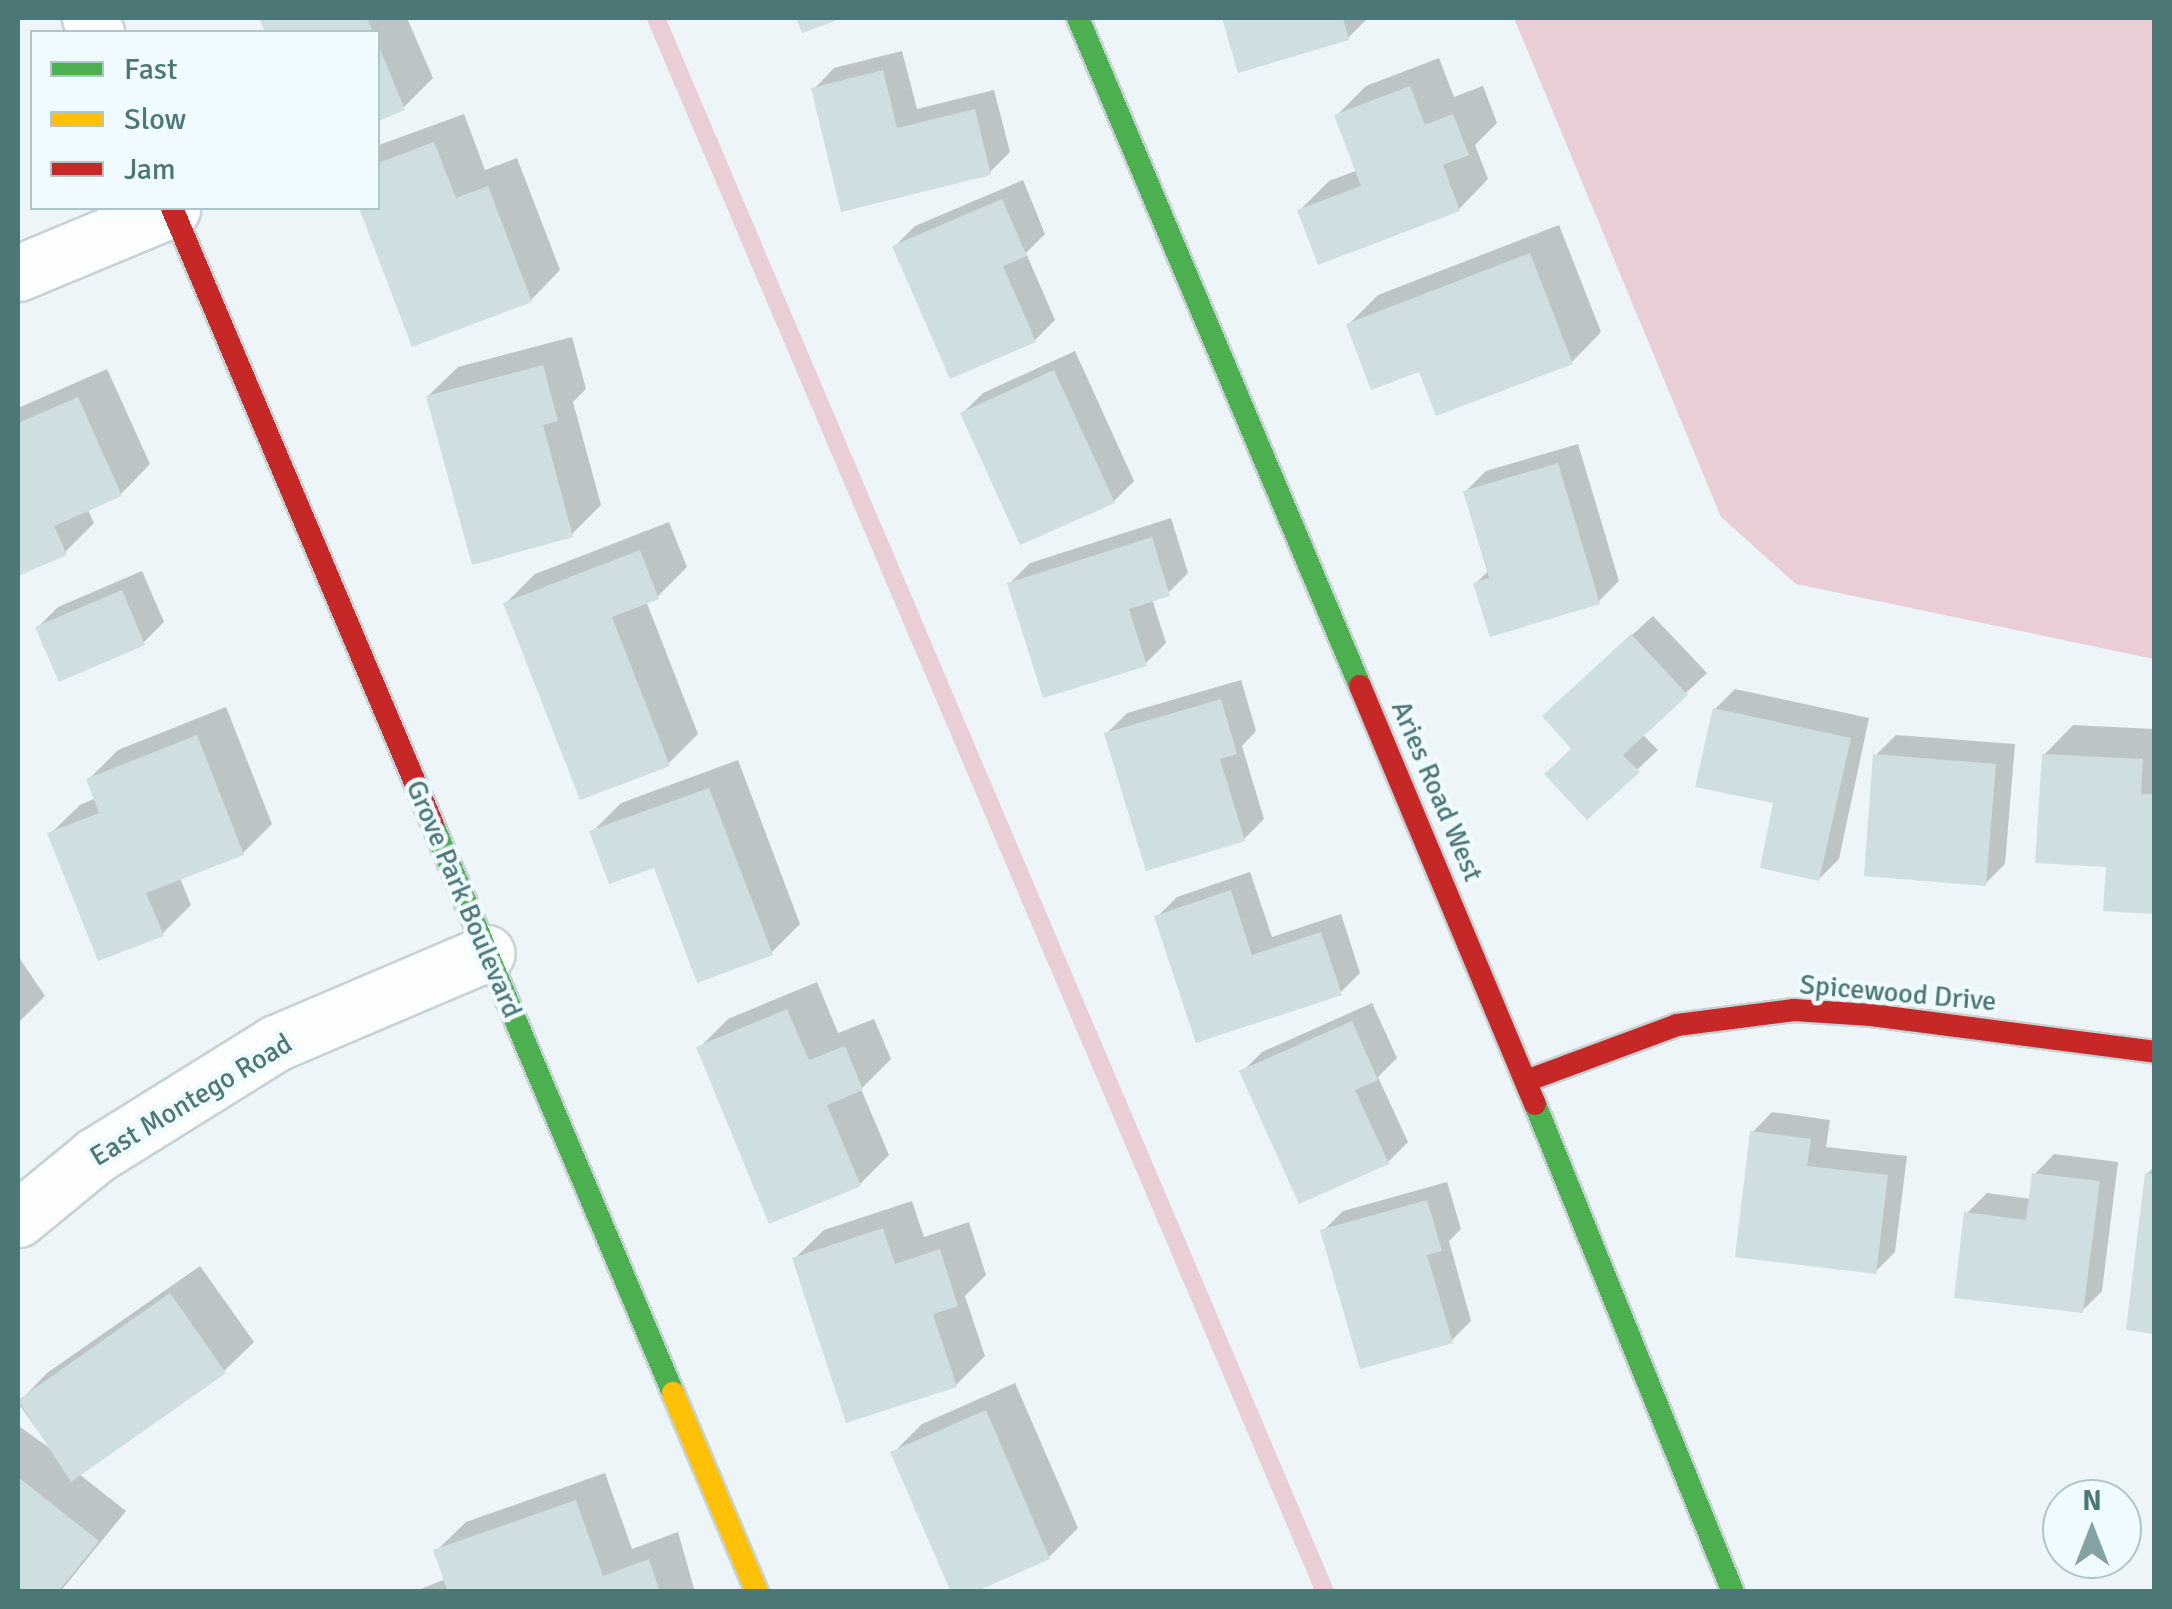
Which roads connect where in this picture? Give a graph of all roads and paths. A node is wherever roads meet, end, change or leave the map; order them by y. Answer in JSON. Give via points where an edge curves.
{"nodes":[{"id":1,"x":1078,"y":18,"type":"edge"},
{"id":2,"x":167,"y":210,"type":"edge"},
{"id":3,"x":173,"y":210,"type":"edge"},
{"id":4,"x":18,"y":273,"type":"edge"},
{"id":5,"x":487,"y":954,"type":"junction"},
{"id":6,"x":2154,"y":1052,"type":"edge"},
{"id":7,"x":1526,"y":1082,"type":"junction"},
{"id":8,"x":18,"y":1219,"type":"edge"},
{"id":9,"x":756,"y":1592,"type":"edge"},
{"id":10,"x":1733,"y":1592,"type":"edge"}],
"edges":[{"from":1,"to":7,"type":"street","name":"Aries Road West"},
{"from":2,"to":4,"type":"street"},
{"from":3,"to":5,"type":"street","name":"Grove Park Boulevard"},
{"from":5,"to":8,"type":"street","name":"East Montego Road","via":[[276,1044],[96,1155]]},
{"from":5,"to":9,"type":"street","name":"Grove Park Boulevard"},
{"from":6,"to":7,"type":"street","name":"Spicewood Drive","via":[[1794,1010],[1677,1026]]},
{"from":7,"to":10,"type":"street","name":"Aries Road West"}]}
